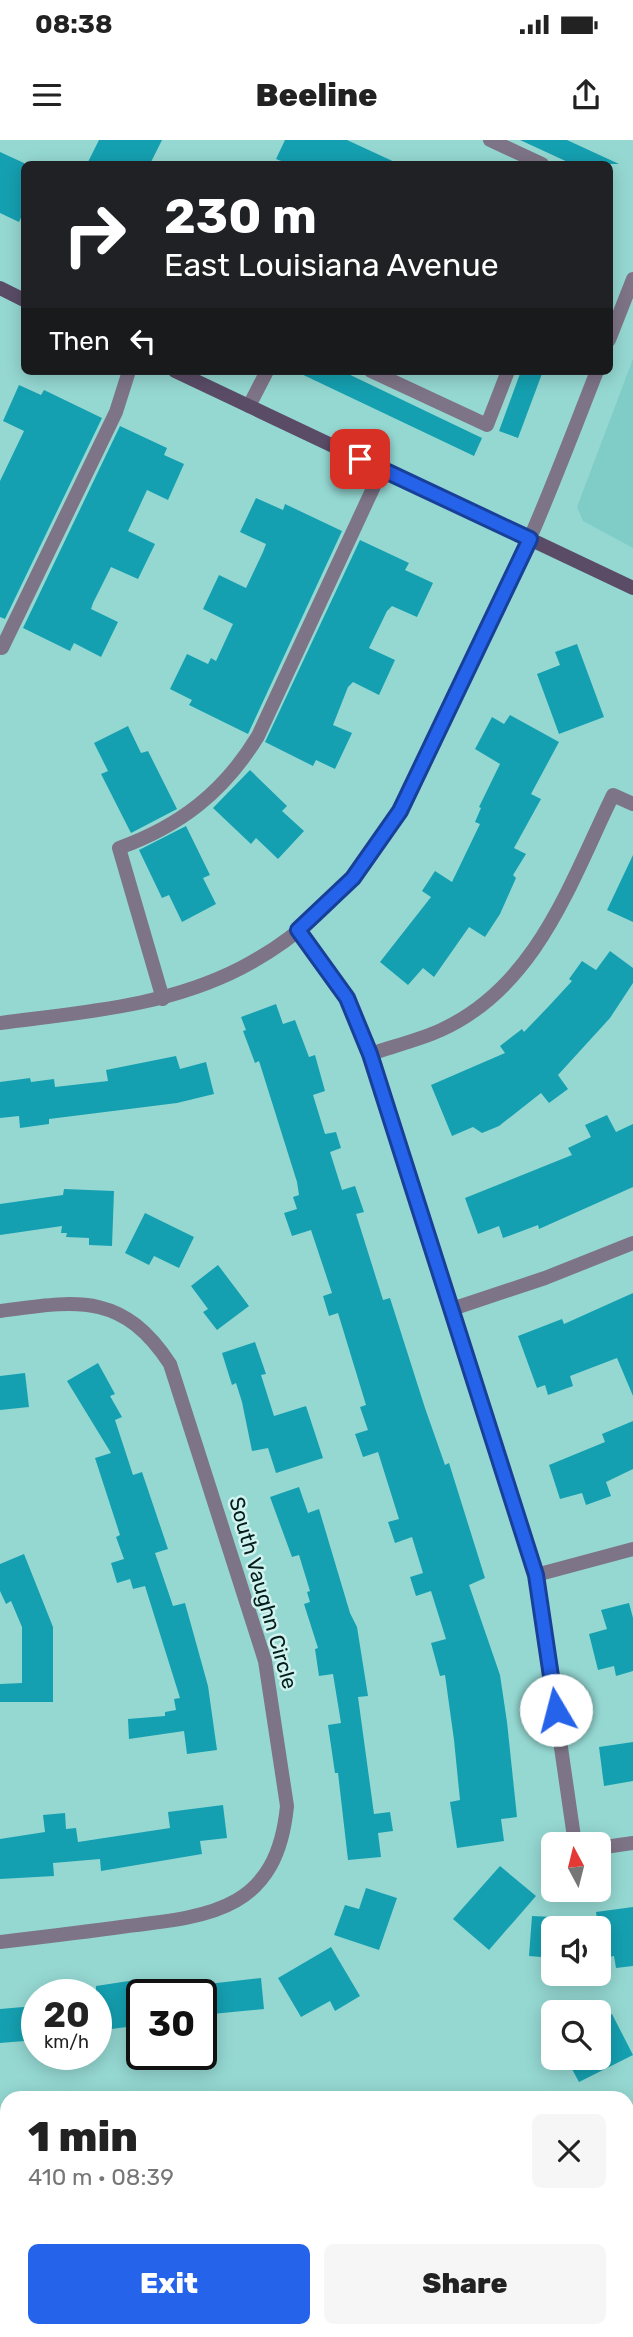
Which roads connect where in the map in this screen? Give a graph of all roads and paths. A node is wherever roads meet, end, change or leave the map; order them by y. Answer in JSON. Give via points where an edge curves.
{"nodes":[{"id":1,"x":490,"y":140,"type":"edge"},
{"id":2,"x":536,"y":161,"type":"edge"},
{"id":3,"x":633,"y":279,"type":"edge"},
{"id":4,"x":0,"y":288,"type":"edge"},
{"id":5,"x":21,"y":298,"type":"edge"},
{"id":6,"x":613,"y":330,"type":"edge"},
{"id":7,"x":128,"y":375,"type":"edge"},
{"id":8,"x":183,"y":375,"type":"edge"},
{"id":9,"x":265,"y":375,"type":"edge"},
{"id":10,"x":380,"y":375,"type":"edge"},
{"id":11,"x":506,"y":375,"type":"edge"},
{"id":12,"x":595,"y":375,"type":"edge"},
{"id":13,"x":249,"y":406,"type":"junction"},
{"id":14,"x":382,"y":469,"type":"junction"},
{"id":15,"x":530,"y":539,"type":"junction"},
{"id":16,"x":633,"y":588,"type":"edge"},
{"id":17,"x":2,"y":648,"type":"dead end"},
{"id":18,"x":633,"y":804,"type":"edge"},
{"id":19,"x":298,"y":930,"type":"junction"},
{"id":20,"x":163,"y":999,"type":"junction"},
{"id":21,"x":0,"y":1023,"type":"edge"},
{"id":22,"x":370,"y":1054,"type":"junction"},
{"id":23,"x":633,"y":1243,"type":"edge"},
{"id":24,"x":452,"y":1309,"type":"junction"},
{"id":25,"x":0,"y":1311,"type":"edge"},
{"id":26,"x":633,"y":1549,"type":"edge"},
{"id":27,"x":536,"y":1575,"type":"junction"},
{"id":28,"x":573,"y":1832,"type":"edge"},
{"id":29,"x":633,"y":1843,"type":"edge"},
{"id":30,"x":611,"y":1846,"type":"edge"},
{"id":31,"x":0,"y":1942,"type":"edge"}],
"edges":[{"from":1,"to":2,"type":"street"},
{"from":3,"to":6,"type":"street"},
{"from":4,"to":5,"type":"street"},
{"from":7,"to":17,"type":"street","via":[[116,412]]},
{"from":8,"to":13,"type":"street"},
{"from":9,"to":13,"type":"street"},
{"from":10,"to":11,"type":"street","via":[[487,425]]},
{"from":12,"to":15,"type":"street"},
{"from":13,"to":14,"type":"street"},
{"from":14,"to":15,"type":"street"},
{"from":14,"to":20,"type":"street","via":[[243,761],[215,793],[184,818],[119,848]]},
{"from":15,"to":16,"type":"street"},
{"from":15,"to":19,"type":"street","via":[[400,811],[353,878]]},
{"from":18,"to":22,"type":"street","via":[[613,795],[543,938],[499,992],[440,1030]]},
{"from":19,"to":20,"type":"street","via":[[242,967]]},
{"from":19,"to":22,"type":"street","via":[[347,998]]},
{"from":20,"to":21,"type":"street"},
{"from":22,"to":24,"type":"street"},
{"from":23,"to":24,"type":"street"},
{"from":24,"to":27,"type":"street"},
{"from":25,"to":31,"type":"street","name":"South Vaughn Circle","via":[[70,1302],[94,1305],[141,1328],[170,1364],[265,1661],[287,1807],[285,1830],[267,1872],[228,1907],[189,1919]]},
{"from":26,"to":27,"type":"street"},
{"from":27,"to":28,"type":"street"},
{"from":29,"to":30,"type":"street"}]}
